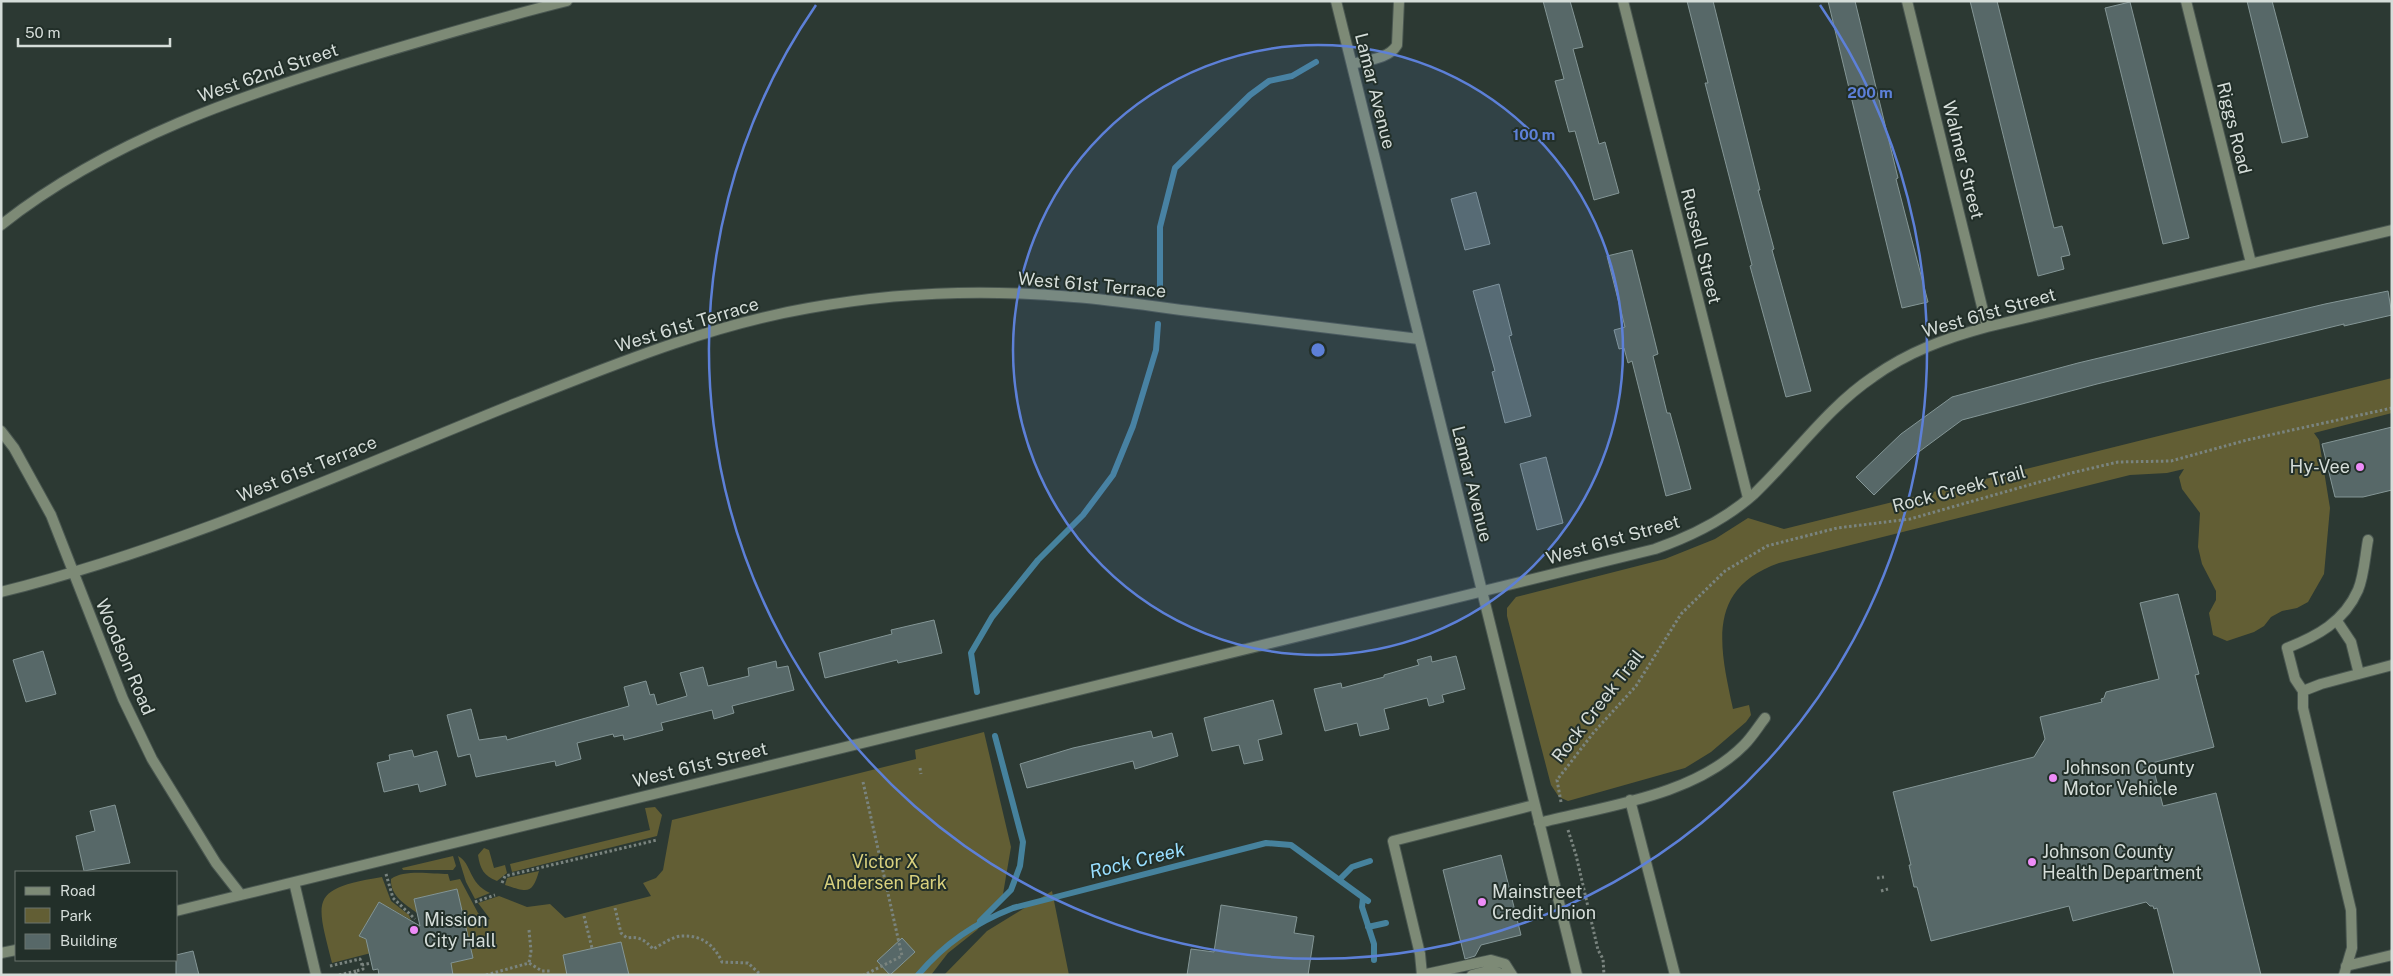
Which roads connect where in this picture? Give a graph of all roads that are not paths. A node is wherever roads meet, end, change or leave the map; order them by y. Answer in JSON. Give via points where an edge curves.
{"nodes":[{"id":1,"x":567,"y":1,"type":"edge"},
{"id":2,"x":1336,"y":1,"type":"edge"},
{"id":3,"x":1399,"y":1,"type":"edge"},
{"id":4,"x":1623,"y":1,"type":"edge"},
{"id":5,"x":1907,"y":1,"type":"edge"},
{"id":6,"x":2186,"y":1,"type":"edge"},
{"id":7,"x":1352,"y":64,"type":"junction"},
{"id":8,"x":1,"y":225,"type":"edge"},
{"id":9,"x":2392,"y":230,"type":"edge"},
{"id":10,"x":2251,"y":263,"type":"junction"},
{"id":11,"x":1987,"y":327,"type":"junction"},
{"id":12,"x":1419,"y":339,"type":"junction"},
{"id":13,"x":1,"y":431,"type":"edge"},
{"id":14,"x":1748,"y":498,"type":"junction"},
{"id":15,"x":2368,"y":540,"type":"dead end"},
{"id":16,"x":73,"y":573,"type":"junction"},
{"id":17,"x":1,"y":592,"type":"edge"},
{"id":18,"x":1482,"y":592,"type":"junction"},
{"id":19,"x":2336,"y":621,"type":"junction"},
{"id":20,"x":2392,"y":665,"type":"edge"},
{"id":21,"x":2359,"y":674,"type":"junction"},
{"id":22,"x":2303,"y":691,"type":"junction"},
{"id":23,"x":1765,"y":718,"type":"dead end"},
{"id":24,"x":1630,"y":800,"type":"junction"},
{"id":25,"x":1534,"y":805,"type":"junction"},
{"id":26,"x":1539,"y":823,"type":"junction"},
{"id":27,"x":294,"y":882,"type":"junction"},
{"id":28,"x":238,"y":891,"type":"junction"},
{"id":29,"x":178,"y":909,"type":"edge"},
{"id":30,"x":15,"y":950,"type":"edge"},
{"id":31,"x":1,"y":953,"type":"edge"},
{"id":32,"x":2392,"y":955,"type":"edge"},
{"id":33,"x":2345,"y":970,"type":"edge"},
{"id":34,"x":316,"y":975,"type":"edge"},
{"id":35,"x":1422,"y":975,"type":"edge"},
{"id":36,"x":1472,"y":975,"type":"edge"},
{"id":37,"x":1504,"y":975,"type":"edge"},
{"id":38,"x":1512,"y":975,"type":"edge"},
{"id":39,"x":1577,"y":975,"type":"edge"},
{"id":40,"x":1675,"y":975,"type":"edge"}],
"edges":[{"from":1,"to":8,"type":"street","name":"West 62nd Street","via":[[333,68],[184,120],[103,158]]},
{"from":2,"to":7,"type":"street","name":"Lamar Avenue"},
{"from":3,"to":7,"type":"street","via":[[1395,49],[1387,55]]},
{"from":4,"to":14,"type":"street","name":"Russell Street"},
{"from":5,"to":11,"type":"street","name":"Walmer Street"},
{"from":6,"to":10,"type":"street","name":"Riggs Road"},
{"from":7,"to":12,"type":"street","name":"Lamar Avenue"},
{"from":9,"to":10,"type":"street","name":"West 61st Street"},
{"from":10,"to":11,"type":"street","name":"West 61st Street"},
{"from":11,"to":14,"type":"street","name":"West 61st Street","via":[[1928,346],[1872,377]]},
{"from":12,"to":16,"type":"street","name":"West 61st Terrace","via":[[1074,297],[995,292],[875,298],[808,308],[735,324],[648,351],[183,538]]},
{"from":12,"to":18,"type":"street","name":"Lamar Avenue"},
{"from":13,"to":16,"type":"street","name":"Woodson Road","via":[[51,515]]},
{"from":14,"to":18,"type":"street","name":"West 61st Street","via":[[1705,529],[1655,549]]},
{"from":15,"to":19,"type":"street","via":[[2358,590]]},
{"from":16,"to":17,"type":"street","name":"West 61st Terrace"},
{"from":16,"to":28,"type":"street","name":"Woodson Road","via":[[152,759],[216,863]]},
{"from":18,"to":25,"type":"street","name":"Lamar Avenue"},
{"from":18,"to":27,"type":"street","name":"West 61st Street"},
{"from":19,"to":21,"type":"street","via":[[2351,642]]},
{"from":19,"to":22,"type":"street","via":[[2317,636],[2287,648],[2295,679]]},
{"from":20,"to":21,"type":"street"},
{"from":21,"to":22,"type":"street"},
{"from":22,"to":33,"type":"street","via":[[2303,708],[2351,910],[2352,948]]},
{"from":23,"to":24,"type":"street","via":[[1744,745],[1714,769],[1694,780]]},
{"from":24,"to":26,"type":"street"},
{"from":24,"to":40,"type":"street"},
{"from":25,"to":26,"type":"street","name":"Lamar Avenue"},
{"from":25,"to":35,"type":"street","via":[[1393,841]]},
{"from":26,"to":39,"type":"street","name":"Lamar Avenue"},
{"from":27,"to":28,"type":"street","name":"West 61st Street"},
{"from":27,"to":34,"type":"street"},
{"from":28,"to":29,"type":"street"},
{"from":30,"to":31,"type":"street"},
{"from":32,"to":33,"type":"street"},
{"from":35,"to":38,"type":"street","via":[[1491,960],[1505,964]]},
{"from":36,"to":37,"type":"street","via":[[1491,970]]}]}
